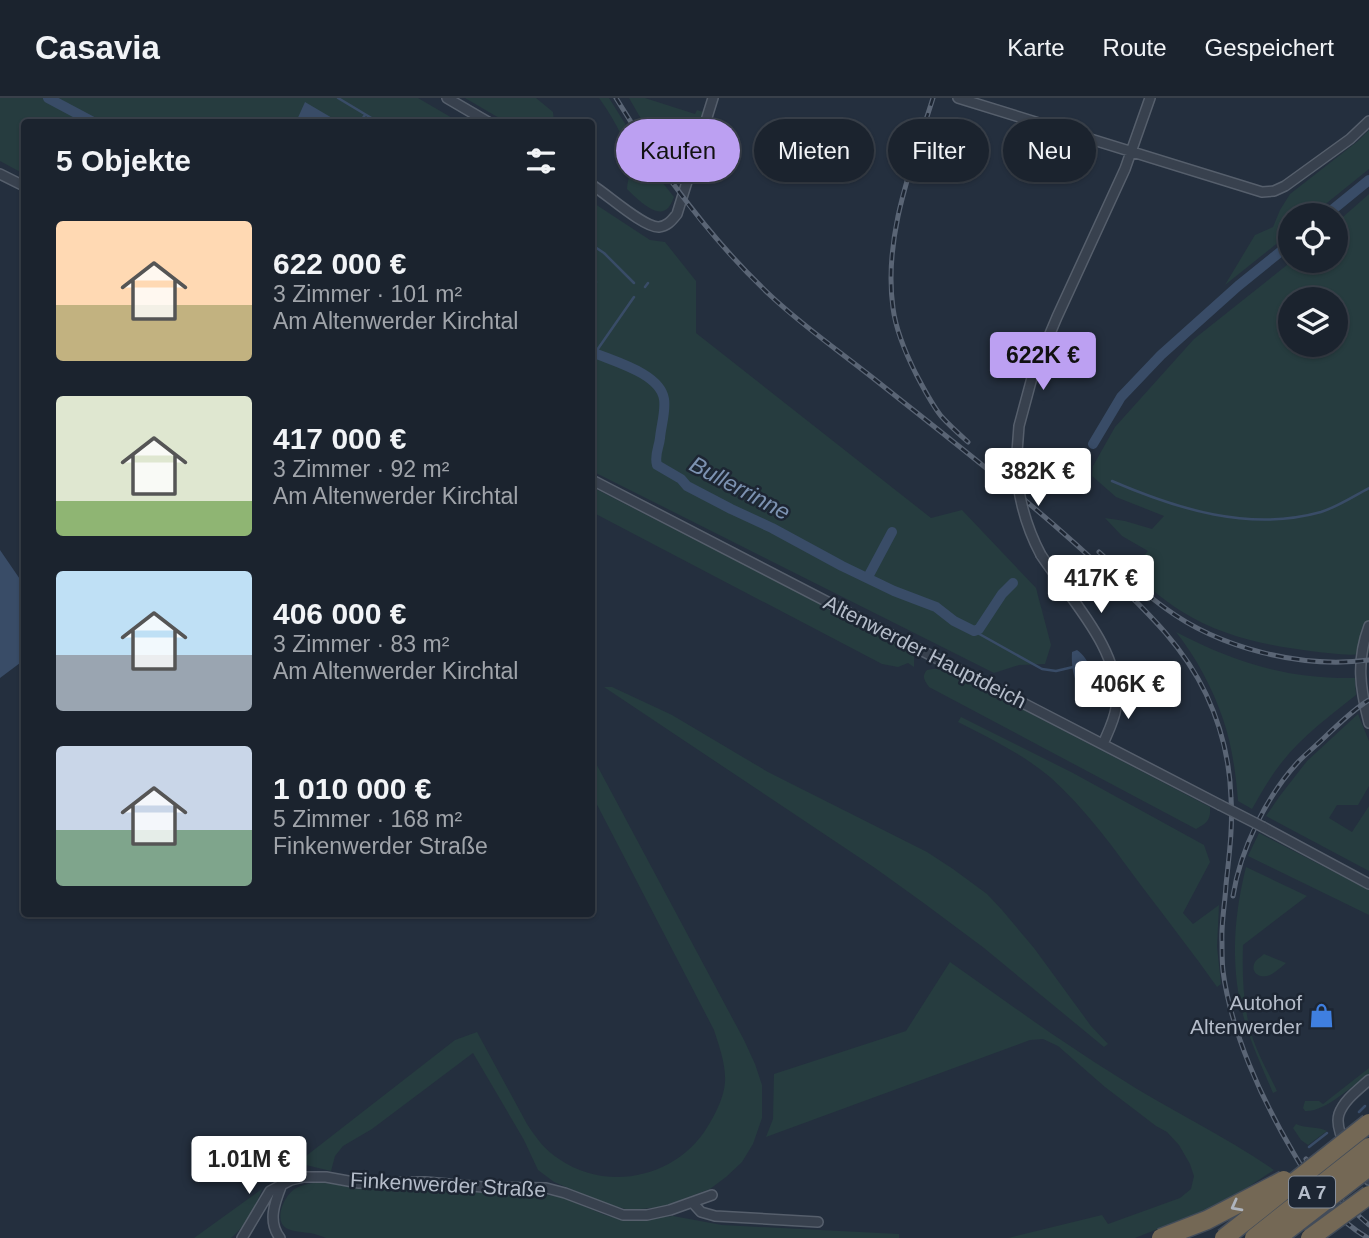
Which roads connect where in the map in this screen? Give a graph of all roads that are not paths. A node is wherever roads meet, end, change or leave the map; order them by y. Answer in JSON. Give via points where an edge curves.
{"nodes":[{"id":1,"x":447,"y":98,"type":"edge"},
{"id":2,"x":713,"y":98,"type":"edge"},
{"id":3,"x":958,"y":98,"type":"edge"},
{"id":4,"x":1150,"y":98,"type":"edge"},
{"id":5,"x":483,"y":119,"type":"edge"},
{"id":6,"x":1369,"y":121,"type":"edge"},
{"id":7,"x":1132,"y":153,"type":"junction"},
{"id":8,"x":0,"y":174,"type":"edge"},
{"id":9,"x":21,"y":184,"type":"edge"},
{"id":10,"x":595,"y":187,"type":"edge"},
{"id":11,"x":595,"y":482,"type":"edge"},
{"id":12,"x":1369,"y":626,"type":"edge"},
{"id":13,"x":1369,"y":723,"type":"edge"},
{"id":14,"x":1103,"y":744,"type":"junction"},
{"id":15,"x":1369,"y":884,"type":"edge"},
{"id":16,"x":1369,"y":1080,"type":"edge"},
{"id":17,"x":1369,"y":1123,"type":"edge"},
{"id":18,"x":1369,"y":1146,"type":"edge"},
{"id":19,"x":1318,"y":1162,"type":"junction"},
{"id":20,"x":1369,"y":1167,"type":"edge"},
{"id":21,"x":1369,"y":1180,"type":"edge"},
{"id":22,"x":282,"y":1184,"type":"junction"},
{"id":23,"x":712,"y":1195,"type":"dead end"},
{"id":24,"x":1369,"y":1195,"type":"edge"},
{"id":25,"x":692,"y":1202,"type":"junction"},
{"id":26,"x":818,"y":1222,"type":"dead end"},
{"id":27,"x":242,"y":1238,"type":"edge"},
{"id":28,"x":280,"y":1238,"type":"edge"},
{"id":29,"x":1161,"y":1238,"type":"edge"},
{"id":30,"x":1224,"y":1238,"type":"edge"},
{"id":31,"x":1254,"y":1238,"type":"edge"},
{"id":32,"x":1278,"y":1238,"type":"edge"},
{"id":33,"x":1310,"y":1238,"type":"edge"}],
"edges":[{"from":1,"to":5,"type":"street"},
{"from":2,"to":10,"type":"street","via":[[672,221],[652,226]]},
{"from":3,"to":7,"type":"street"},
{"from":4,"to":7,"type":"street"},
{"from":6,"to":7,"type":"street","via":[[1285,186],[1268,192]]},
{"from":7,"to":14,"type":"street","bridge":true,"via":[[1033,373],[1021,411],[1016,465],[1025,519],[1041,555],[1096,632],[1110,661],[1116,709]]},
{"from":8,"to":9,"type":"street"},
{"from":11,"to":14,"type":"street","name":"Altenwerder Hauptdeich"},
{"from":12,"to":13,"type":"street","via":[[1360,671]]},
{"from":14,"to":15,"type":"street","name":"Altenwerder Hauptdeich","bridge":true},
{"from":16,"to":21,"type":"street","via":[[1345,1103],[1338,1124]]},
{"from":17,"to":19,"type":"highway","bridge":true},
{"from":18,"to":31,"type":"highway","number":"A 7","bridge":true},
{"from":19,"to":29,"type":"highway","one_way":true,"bridge":true,"via":[[1207,1220]]},
{"from":19,"to":30,"type":"highway","bridge":true},
{"from":20,"to":32,"type":"highway","number":"A 7","bridge":true},
{"from":22,"to":25,"type":"street","name":"Finkenwerder Straße","via":[[313,1176],[359,1183],[546,1188],[624,1215],[647,1215]]},
{"from":22,"to":27,"type":"street","via":[[267,1195]]},
{"from":22,"to":28,"type":"street","via":[[273,1215]]},
{"from":23,"to":25,"type":"street","name":"Finkenwerder Straße"},
{"from":24,"to":33,"type":"highway","number":"A 7","bridge":true},
{"from":25,"to":26,"type":"street","via":[[701,1212],[716,1216]]}]}
